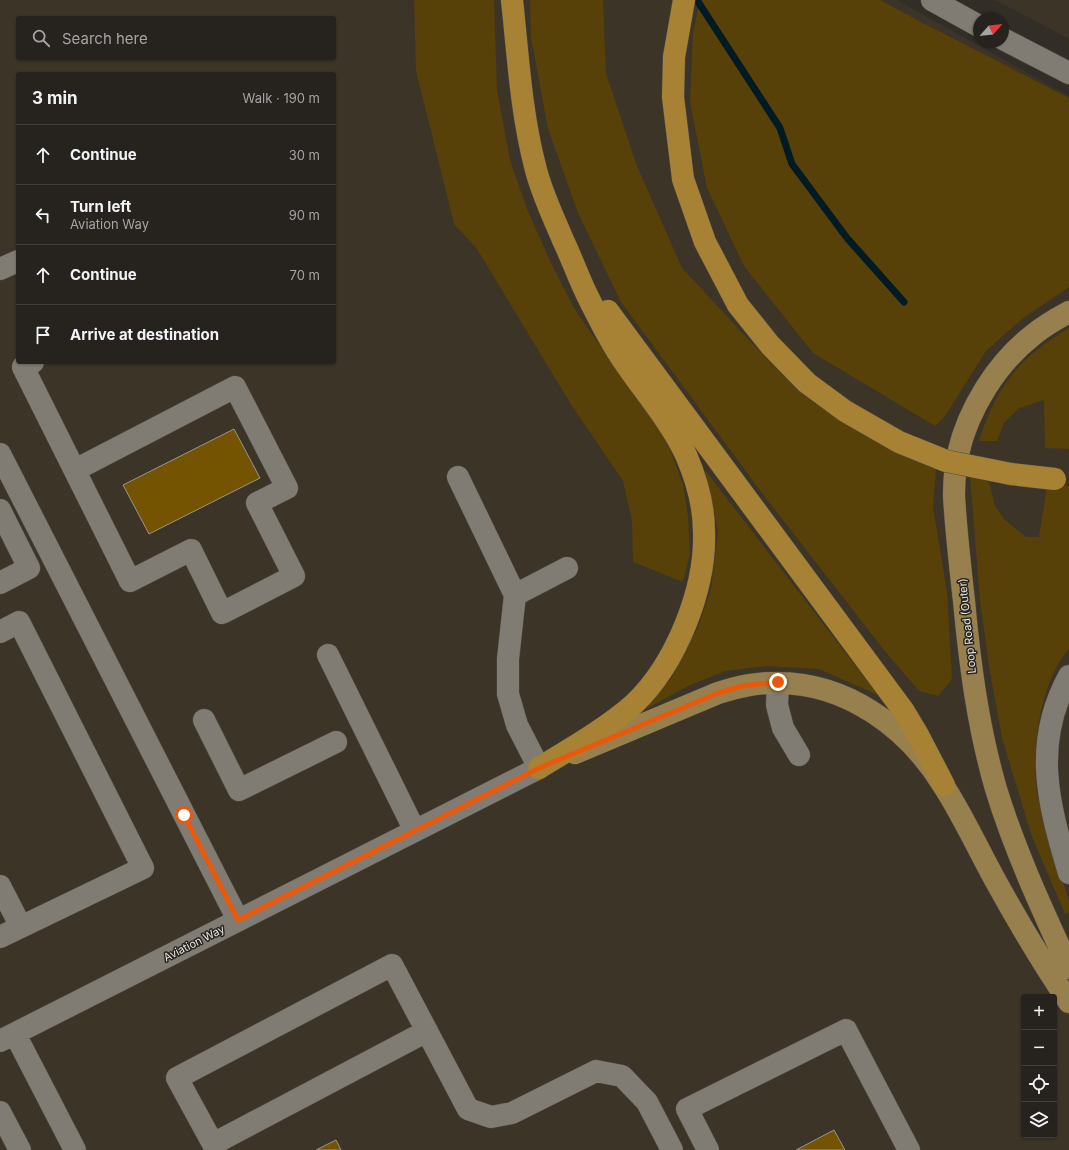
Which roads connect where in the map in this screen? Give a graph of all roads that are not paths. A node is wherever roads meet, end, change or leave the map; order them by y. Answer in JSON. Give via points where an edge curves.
{"nodes":[{"id":1,"x":512,"y":0,"type":"edge"},
{"id":2,"x":684,"y":0,"type":"edge"},
{"id":3,"x":932,"y":0,"type":"edge"},
{"id":4,"x":973,"y":23,"type":"edge"},
{"id":5,"x":1009,"y":41,"type":"edge"},
{"id":6,"x":1069,"y":73,"type":"edge"},
{"id":7,"x":16,"y":262,"type":"edge"},
{"id":8,"x":575,"y":267,"type":"junction"},
{"id":9,"x":0,"y":269,"type":"edge"},
{"id":10,"x":1069,"y":312,"type":"edge"},
{"id":11,"x":29,"y":364,"type":"edge"},
{"id":12,"x":0,"y":454,"type":"edge"},
{"id":13,"x":75,"y":470,"type":"junction"},
{"id":14,"x":458,"y":477,"type":"dead end"},
{"id":15,"x":1062,"y":479,"type":"edge"},
{"id":16,"x":0,"y":510,"type":"edge"},
{"id":17,"x":567,"y":568,"type":"dead end"},
{"id":18,"x":0,"y":583,"type":"edge"},
{"id":19,"x":515,"y":595,"type":"junction"},
{"id":20,"x":0,"y":632,"type":"edge"},
{"id":21,"x":328,"y":655,"type":"dead end"},
{"id":22,"x":1069,"y":676,"type":"edge"},
{"id":23,"x":778,"y":682,"type":"junction"},
{"id":24,"x":204,"y":720,"type":"dead end"},
{"id":25,"x":336,"y":742,"type":"dead end"},
{"id":26,"x":799,"y":755,"type":"dead end"},
{"id":27,"x":539,"y":768,"type":"junction"},
{"id":28,"x":944,"y":785,"type":"junction"},
{"id":29,"x":415,"y":830,"type":"junction"},
{"id":30,"x":1069,"y":873,"type":"edge"},
{"id":31,"x":0,"y":886,"type":"edge"},
{"id":32,"x":238,"y":920,"type":"junction"},
{"id":33,"x":21,"y":927,"type":"junction"},
{"id":34,"x":0,"y":937,"type":"edge"},
{"id":35,"x":1069,"y":968,"type":"edge"},
{"id":36,"x":1069,"y":1002,"type":"edge"},
{"id":37,"x":427,"y":1031,"type":"junction"},
{"id":38,"x":8,"y":1038,"type":"edge"},
{"id":39,"x":0,"y":1112,"type":"edge"},
{"id":40,"x":214,"y":1147,"type":"edge"},
{"id":41,"x":20,"y":1150,"type":"edge"},
{"id":42,"x":75,"y":1150,"type":"edge"},
{"id":43,"x":672,"y":1150,"type":"edge"},
{"id":44,"x":708,"y":1150,"type":"edge"},
{"id":45,"x":909,"y":1150,"type":"edge"}],
"edges":[{"from":1,"to":8,"type":"highway","via":[[527,132],[535,167],[544,196]]},
{"from":2,"to":15,"type":"highway","bridge":true,"via":[[674,57],[673,97],[683,179],[705,242],[738,305],[770,345],[807,383],[844,411],[899,442],[946,461],[1011,474]]},
{"from":3,"to":4,"type":"street"},
{"from":5,"to":6,"type":"street"},
{"from":7,"to":9,"type":"street"},
{"from":8,"to":27,"type":"highway","via":[[613,344],[674,432],[686,455],[701,504],[703,560],[681,637],[652,683],[634,703],[613,719]]},
{"from":8,"to":28,"type":"highway","via":[[903,710]]},
{"from":10,"to":35,"type":"main road","name":"Loop Road (Outer)","via":[[1045,326],[1017,349],[987,387],[963,434],[958,454],[954,496],[970,658],[985,744],[1010,831]]},
{"from":11,"to":13,"type":"street","via":[[23,367]]},
{"from":12,"to":32,"type":"street"},
{"from":13,"to":13,"type":"street","via":[[235,387],[287,488],[257,503],[294,576],[222,613],[191,550],[130,580]]},
{"from":14,"to":19,"type":"street"},
{"from":16,"to":18,"type":"street","via":[[30,568]]},
{"from":17,"to":19,"type":"street"},
{"from":19,"to":27,"type":"street","via":[[508,659],[508,694],[517,725]]},
{"from":20,"to":33,"type":"street","via":[[19,622],[143,868]]},
{"from":21,"to":29,"type":"street"},
{"from":22,"to":30,"type":"street","via":[[1053,714],[1047,739],[1046,763],[1052,811]]},
{"from":23,"to":26,"type":"street","via":[[777,705],[783,728]]},
{"from":23,"to":27,"type":"main road","via":[[742,686],[718,693]]},
{"from":23,"to":28,"type":"main road","via":[[814,687],[861,704],[912,744]]},
{"from":24,"to":25,"type":"street","via":[[239,790]]},
{"from":27,"to":29,"type":"street","name":"Aviation Way"},
{"from":28,"to":36,"type":"main road","via":[[1013,912]]},
{"from":29,"to":32,"type":"street","name":"Aviation Way"},
{"from":31,"to":33,"type":"street"},
{"from":32,"to":38,"type":"street","name":"Aviation Way"},
{"from":33,"to":34,"type":"street"},
{"from":37,"to":40,"type":"street"},
{"from":37,"to":40,"type":"street","via":[[392,965],[177,1078]]},
{"from":37,"to":43,"type":"street","via":[[468,1109],[491,1117],[512,1113],[596,1071],[622,1076],[647,1102]]},
{"from":38,"to":42,"type":"street"},
{"from":39,"to":41,"type":"street"},
{"from":44,"to":45,"type":"street","via":[[687,1110],[846,1030]]}]}
